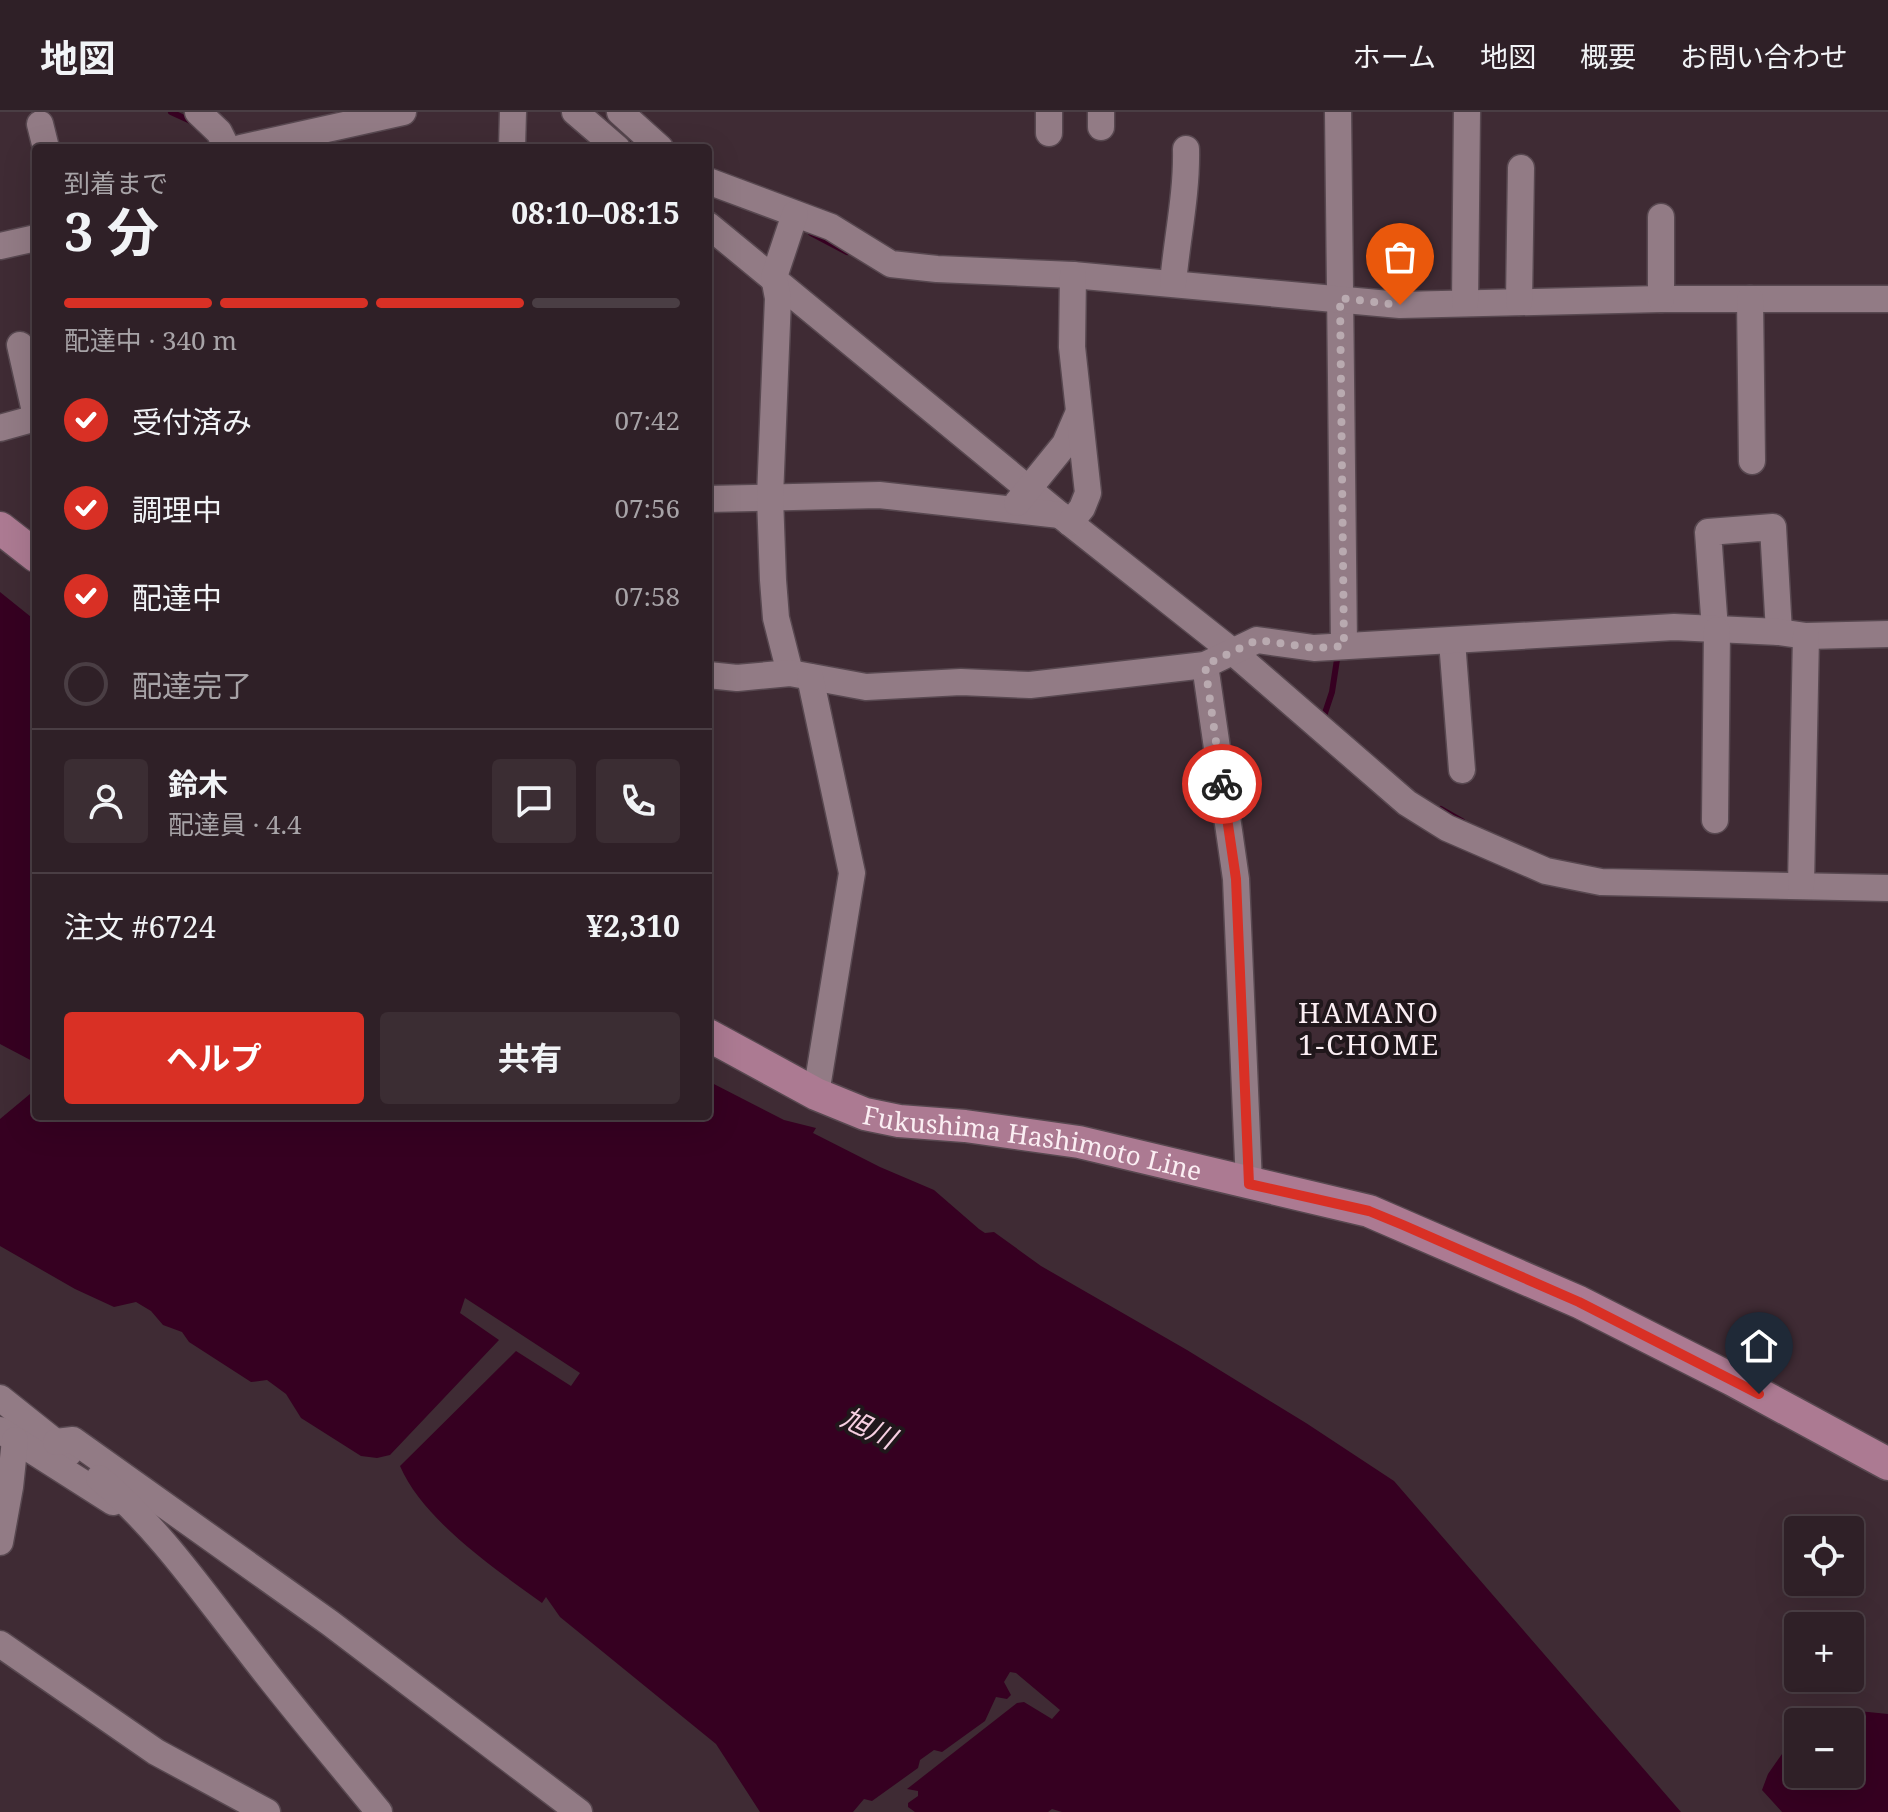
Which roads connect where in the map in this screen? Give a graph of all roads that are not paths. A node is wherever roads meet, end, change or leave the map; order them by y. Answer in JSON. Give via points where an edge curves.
{"nodes":[{"id":1,"x":198,"y":112,"type":"edge"},
{"id":2,"x":403,"y":112,"type":"edge"},
{"id":3,"x":513,"y":112,"type":"edge"},
{"id":4,"x":575,"y":112,"type":"edge"},
{"id":5,"x":620,"y":112,"type":"edge"},
{"id":6,"x":1338,"y":112,"type":"edge"},
{"id":7,"x":1467,"y":112,"type":"edge"},
{"id":8,"x":228,"y":144,"type":"edge"},
{"id":9,"x":240,"y":144,"type":"edge"},
{"id":10,"x":512,"y":144,"type":"edge"},
{"id":11,"x":612,"y":144,"type":"edge"},
{"id":12,"x":656,"y":144,"type":"edge"},
{"id":13,"x":1186,"y":149,"type":"dead end"},
{"id":14,"x":1521,"y":168,"type":"dead end"},
{"id":15,"x":712,"y":183,"type":"edge"},
{"id":16,"x":1661,"y":217,"type":"dead end"},
{"id":17,"x":793,"y":221,"type":"junction"},
{"id":18,"x":712,"y":228,"type":"edge"},
{"id":19,"x":32,"y":239,"type":"edge"},
{"id":20,"x":0,"y":246,"type":"edge"},
{"id":21,"x":776,"y":274,"type":"junction"},
{"id":22,"x":1073,"y":282,"type":"junction"},
{"id":23,"x":1173,"y":283,"type":"junction"},
{"id":24,"x":1340,"y":298,"type":"junction"},
{"id":25,"x":1661,"y":299,"type":"junction"},
{"id":26,"x":1750,"y":299,"type":"junction"},
{"id":27,"x":1888,"y":299,"type":"edge"},
{"id":28,"x":1519,"y":302,"type":"junction"},
{"id":29,"x":1465,"y":303,"type":"junction"},
{"id":30,"x":20,"y":345,"type":"dead end"},
{"id":31,"x":32,"y":399,"type":"edge"},
{"id":32,"x":1078,"y":414,"type":"junction"},
{"id":33,"x":32,"y":418,"type":"edge"},
{"id":34,"x":0,"y":428,"type":"edge"},
{"id":35,"x":1752,"y":461,"type":"dead end"},
{"id":36,"x":1028,"y":490,"type":"junction"},
{"id":37,"x":771,"y":492,"type":"junction"},
{"id":38,"x":712,"y":499,"type":"edge"},
{"id":39,"x":1071,"y":517,"type":"junction"},
{"id":40,"x":0,"y":528,"type":"edge"},
{"id":41,"x":32,"y":553,"type":"edge"},
{"id":42,"x":1716,"y":630,"type":"junction"},
{"id":43,"x":1779,"y":632,"type":"junction"},
{"id":44,"x":1888,"y":634,"type":"edge"},
{"id":45,"x":1806,"y":636,"type":"junction"},
{"id":46,"x":1452,"y":641,"type":"junction"},
{"id":47,"x":1344,"y":646,"type":"junction"},
{"id":48,"x":1240,"y":649,"type":"junction"},
{"id":49,"x":1205,"y":665,"type":"junction"},
{"id":50,"x":712,"y":675,"type":"edge"},
{"id":51,"x":800,"y":675,"type":"junction"},
{"id":52,"x":1462,"y":770,"type":"dead end"},
{"id":53,"x":1715,"y":820,"type":"dead end"},
{"id":54,"x":1801,"y":878,"type":"junction"},
{"id":55,"x":1888,"y":888,"type":"edge"},
{"id":56,"x":712,"y":1037,"type":"edge"},
{"id":57,"x":816,"y":1094,"type":"junction"},
{"id":58,"x":1249,"y":1184,"type":"junction"},
{"id":59,"x":0,"y":1398,"type":"edge"},
{"id":60,"x":8,"y":1435,"type":"edge"},
{"id":61,"x":56,"y":1442,"type":"junction"},
{"id":62,"x":1888,"y":1464,"type":"edge"},
{"id":63,"x":149,"y":1526,"type":"junction"},
{"id":64,"x":0,"y":1542,"type":"edge"},
{"id":65,"x":0,"y":1644,"type":"edge"},
{"id":66,"x":267,"y":1812,"type":"edge"},
{"id":67,"x":379,"y":1812,"type":"edge"},
{"id":68,"x":579,"y":1812,"type":"edge"}],
"edges":[{"from":1,"to":8,"type":"street"},
{"from":2,"to":9,"type":"street"},
{"from":3,"to":10,"type":"street"},
{"from":4,"to":11,"type":"street"},
{"from":5,"to":12,"type":"street"},
{"from":6,"to":24,"type":"street"},
{"from":7,"to":29,"type":"street"},
{"from":13,"to":23,"type":"street","via":[[1187,186],[1177,227]]},
{"from":14,"to":28,"type":"street"},
{"from":15,"to":17,"type":"street"},
{"from":16,"to":25,"type":"street"},
{"from":17,"to":21,"type":"street"},
{"from":17,"to":22,"type":"street","via":[[831,227],[891,264]]},
{"from":18,"to":21,"type":"street"},
{"from":19,"to":20,"type":"street"},
{"from":21,"to":36,"type":"street"},
{"from":21,"to":37,"type":"street"},
{"from":22,"to":23,"type":"street"},
{"from":22,"to":32,"type":"street"},
{"from":23,"to":24,"type":"street"},
{"from":24,"to":29,"type":"street","via":[[1400,305]]},
{"from":24,"to":47,"type":"street"},
{"from":25,"to":26,"type":"street"},
{"from":25,"to":28,"type":"street"},
{"from":26,"to":27,"type":"street"},
{"from":26,"to":35,"type":"street"},
{"from":28,"to":29,"type":"street"},
{"from":30,"to":31,"type":"street"},
{"from":32,"to":36,"type":"street","via":[[1065,444]]},
{"from":32,"to":39,"type":"street","via":[[1088,493]]},
{"from":33,"to":34,"type":"street"},
{"from":36,"to":37,"type":"street"},
{"from":36,"to":39,"type":"street"},
{"from":37,"to":38,"type":"street"},
{"from":37,"to":51,"type":"street","via":[[776,618]]},
{"from":39,"to":48,"type":"street"},
{"from":40,"to":41,"type":"main road"},
{"from":42,"to":43,"type":"street"},
{"from":42,"to":43,"type":"street","via":[[1708,532],[1773,527]]},
{"from":42,"to":46,"type":"street","via":[[1674,627]]},
{"from":42,"to":53,"type":"street"},
{"from":43,"to":45,"type":"street"},
{"from":44,"to":45,"type":"street"},
{"from":45,"to":54,"type":"street"},
{"from":46,"to":47,"type":"street"},
{"from":46,"to":52,"type":"street"},
{"from":47,"to":48,"type":"street","via":[[1314,648],[1257,640]]},
{"from":48,"to":49,"type":"street"},
{"from":48,"to":54,"type":"street","via":[[1407,803],[1508,856],[1546,871],[1601,882]]},
{"from":49,"to":51,"type":"street","via":[[1030,685],[866,687]]},
{"from":49,"to":58,"type":"street","via":[[1236,879]]},
{"from":50,"to":51,"type":"street"},
{"from":51,"to":57,"type":"street","via":[[852,873]]},
{"from":54,"to":55,"type":"street"},
{"from":56,"to":57,"type":"main road","name":"Fukushima Hashimoto Line"},
{"from":57,"to":58,"type":"main road","name":"Fukushima Hashimoto Line","via":[[865,1114],[1079,1142]]},
{"from":58,"to":62,"type":"main road","name":"Fukushima Hashimoto Line","via":[[1369,1211],[1430,1236],[1579,1302]]},
{"from":59,"to":61,"type":"street"},
{"from":60,"to":63,"type":"street"},
{"from":60,"to":64,"type":"street","via":[[10,1487]]},
{"from":61,"to":63,"type":"street","via":[[132,1505]]},
{"from":61,"to":68,"type":"street","via":[[73,1440],[330,1623]]},
{"from":63,"to":67,"type":"street"},
{"from":65,"to":66,"type":"street","via":[[156,1752]]}]}
